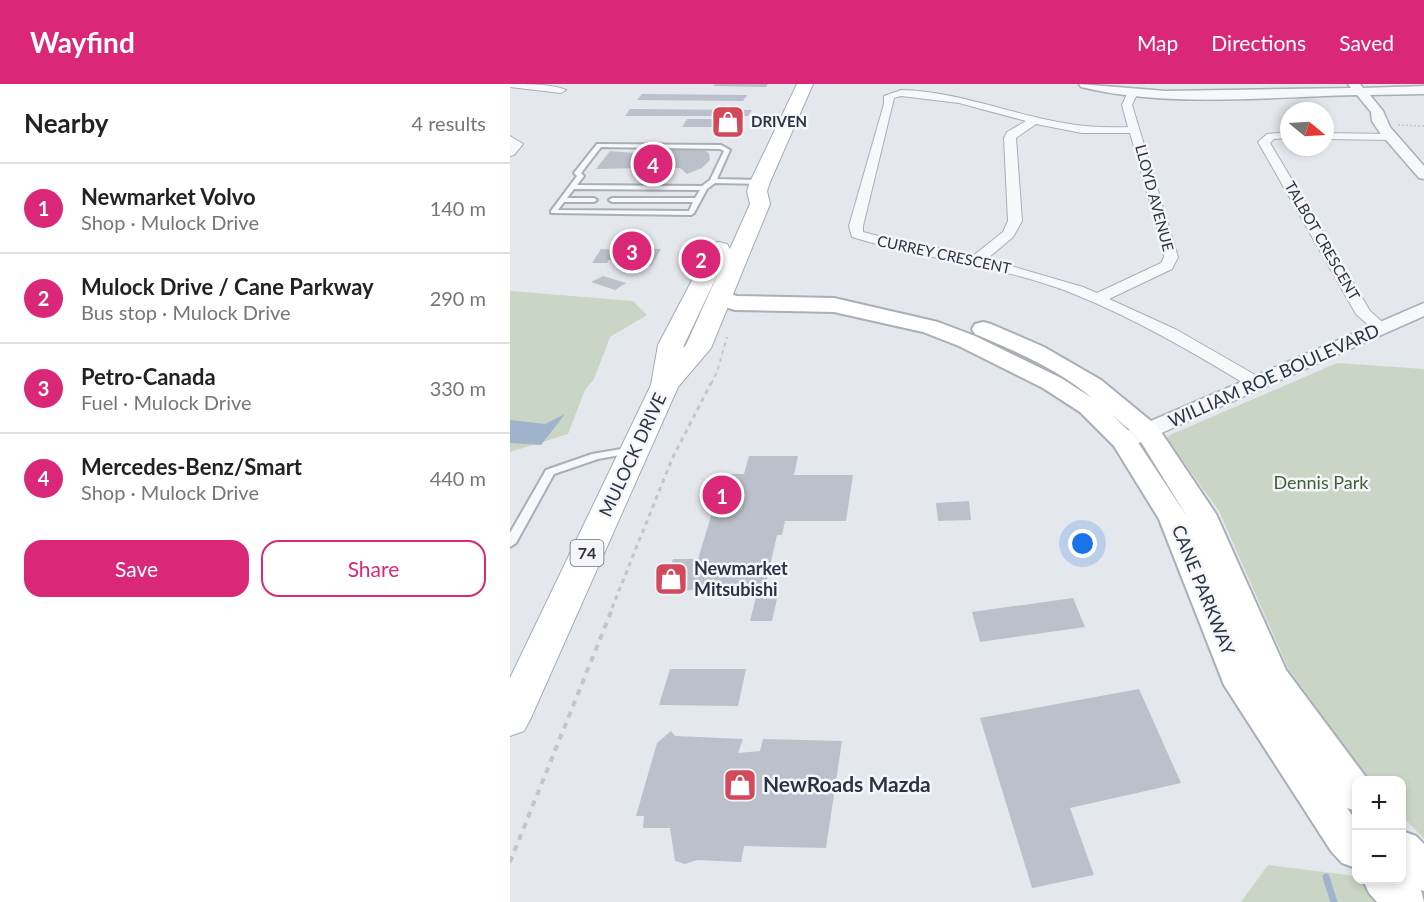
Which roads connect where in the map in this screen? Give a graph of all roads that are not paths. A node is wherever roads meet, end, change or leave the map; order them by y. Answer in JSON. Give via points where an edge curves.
{"nodes":[{"id":1,"x":510,"y":84,"type":"edge"},
{"id":2,"x":805,"y":84,"type":"edge"},
{"id":3,"x":1085,"y":84,"type":"edge"},
{"id":4,"x":1357,"y":88,"type":"edge"},
{"id":5,"x":561,"y":90,"type":"dead end"},
{"id":6,"x":1424,"y":90,"type":"edge"},
{"id":7,"x":1132,"y":94,"type":"junction"},
{"id":8,"x":1035,"y":120,"type":"junction"},
{"id":9,"x":1135,"y":130,"type":"junction"},
{"id":10,"x":1280,"y":136,"type":"edge"},
{"id":11,"x":1334,"y":136,"type":"edge"},
{"id":12,"x":1391,"y":137,"type":"junction"},
{"id":13,"x":510,"y":139,"type":"edge"},
{"id":14,"x":510,"y":153,"type":"edge"},
{"id":15,"x":1424,"y":175,"type":"edge"},
{"id":16,"x":713,"y":181,"type":"junction"},
{"id":17,"x":573,"y":187,"type":"junction"},
{"id":18,"x":758,"y":187,"type":"junction"},
{"id":19,"x":704,"y":188,"type":"junction"},
{"id":20,"x":563,"y":200,"type":"junction"},
{"id":21,"x":594,"y":200,"type":"dead end"},
{"id":22,"x":612,"y":200,"type":"dead end"},
{"id":23,"x":698,"y":200,"type":"junction"},
{"id":24,"x":977,"y":260,"type":"junction"},
{"id":25,"x":694,"y":298,"type":"junction"},
{"id":26,"x":719,"y":298,"type":"junction"},
{"id":27,"x":1099,"y":298,"type":"junction"},
{"id":28,"x":1424,"y":309,"type":"edge"},
{"id":29,"x":1381,"y":328,"type":"junction"},
{"id":30,"x":1036,"y":352,"type":"junction"},
{"id":31,"x":1015,"y":365,"type":"junction"},
{"id":32,"x":1258,"y":384,"type":"junction"},
{"id":33,"x":665,"y":385,"type":"junction"},
{"id":34,"x":1136,"y":437,"type":"junction"},
{"id":35,"x":635,"y":450,"type":"junction"},
{"id":36,"x":510,"y":543,"type":"edge"},
{"id":37,"x":518,"y":687,"type":"edge"},
{"id":38,"x":510,"y":720,"type":"edge"},
{"id":39,"x":1352,"y":789,"type":"edge"},
{"id":40,"x":1352,"y":846,"type":"edge"},
{"id":41,"x":1406,"y":854,"type":"edge"},
{"id":42,"x":1424,"y":872,"type":"edge"},
{"id":43,"x":1389,"y":884,"type":"edge"},
{"id":44,"x":1406,"y":902,"type":"edge"}],
"edges":[{"from":1,"to":5,"type":"street"},
{"from":2,"to":18,"type":"main road","name":"MULOCK DRIVE","number":"74"},
{"from":3,"to":7,"type":"street"},
{"from":4,"to":6,"type":"street"},
{"from":4,"to":7,"type":"street","via":[[1236,95]]},
{"from":4,"to":12,"type":"street","via":[[1377,111]]},
{"from":7,"to":9,"type":"street","name":"LLOYD AVENUE","via":[[1127,105]]},
{"from":8,"to":9,"type":"street","name":"CURREY CRESCENT","via":[[1072,128]]},
{"from":8,"to":24,"type":"street","via":[[1011,134],[1015,221],[1012,229]]},
{"from":8,"to":24,"type":"street","name":"CURREY CRESCENT","via":[[944,91],[905,87],[889,96],[857,234]]},
{"from":9,"to":27,"type":"street","name":"LLOYD AVENUE","via":[[1171,257],[1167,266]]},
{"from":10,"to":29,"type":"street","name":"TALBOT CRESCENT","via":[[1264,142],[1364,314]]},
{"from":11,"to":12,"type":"street"},
{"from":12,"to":15,"type":"street"},
{"from":13,"to":14,"type":"street","via":[[517,144]]},
{"from":16,"to":17,"type":"lane","via":[[727,150],[721,147],[599,146],[577,173],[581,176]]},
{"from":16,"to":18,"type":"lane"},
{"from":16,"to":19,"type":"lane"},
{"from":17,"to":19,"type":"lane"},
{"from":17,"to":20,"type":"lane"},
{"from":18,"to":25,"type":"main road","name":"MULOCK DRIVE","number":"74","via":[[740,204]]},
{"from":18,"to":26,"type":"main road","name":"MULOCK DRIVE","number":"74","via":[[760,204]]},
{"from":19,"to":23,"type":"lane"},
{"from":20,"to":21,"type":"lane"},
{"from":20,"to":23,"type":"lane","via":[[553,212],[691,213]]},
{"from":22,"to":23,"type":"lane"},
{"from":24,"to":27,"type":"street","name":"CURREY CRESCENT"},
{"from":25,"to":26,"type":"street","name":"CANE PARKWAY"},
{"from":25,"to":33,"type":"main road","name":"MULOCK DRIVE","number":"74","via":[[671,345]]},
{"from":26,"to":30,"type":"main road","name":"CANE PARKWAY","via":[[739,292],[844,294],[914,307]]},
{"from":26,"to":31,"type":"main road","name":"CANE PARKWAY","via":[[735,303],[834,305],[879,314],[930,327]]},
{"from":26,"to":33,"type":"main road","name":"MULOCK DRIVE","number":"74","via":[[698,348]]},
{"from":27,"to":32,"type":"street","name":"CURREY CRESCENT","via":[[1194,345]]},
{"from":28,"to":29,"type":"street","name":"WILLIAM ROE BOULEVARD"},
{"from":29,"to":32,"type":"street","name":"WILLIAM ROE BOULEVARD"},
{"from":30,"to":31,"type":"street"},
{"from":30,"to":34,"type":"main road","name":"CANE PARKWAY","via":[[1092,385]]},
{"from":31,"to":34,"type":"main road","name":"CANE PARKWAY","via":[[1052,383]]},
{"from":32,"to":34,"type":"street","name":"WILLIAM ROE BOULEVARD"},
{"from":33,"to":35,"type":"main road","name":"MULOCK DRIVE","number":"74"},
{"from":34,"to":39,"type":"main road","name":"CANE PARKWAY","via":[[1201,514],[1271,676]]},
{"from":34,"to":40,"type":"main road","name":"CANE PARKWAY","via":[[1242,685]]},
{"from":35,"to":36,"type":"lane","via":[[596,456],[550,472]]},
{"from":35,"to":37,"type":"main road","name":"MULOCK DRIVE","number":"74"},
{"from":37,"to":38,"type":"main road","name":"MULOCK DRIVE","number":"74"},
{"from":41,"to":42,"type":"main road"},
{"from":43,"to":44,"type":"main road"}]}
